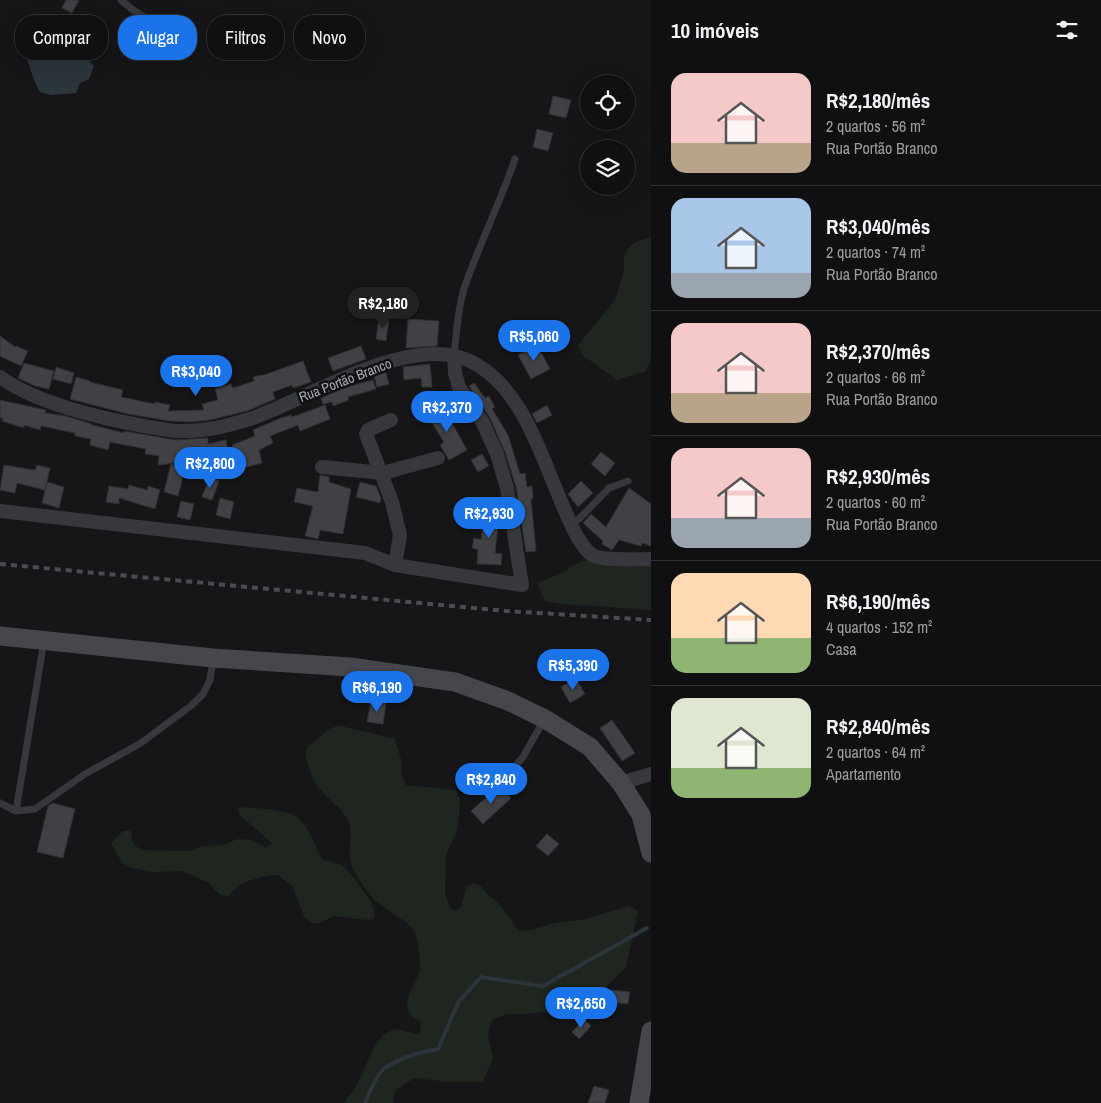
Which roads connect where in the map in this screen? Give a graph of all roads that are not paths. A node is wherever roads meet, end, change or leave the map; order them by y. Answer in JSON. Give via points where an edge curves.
{"nodes":[{"id":1,"x":121,"y":0,"type":"edge"},
{"id":2,"x":141,"y":15,"type":"edge"},
{"id":3,"x":515,"y":159,"type":"dead end"},
{"id":4,"x":454,"y":355,"type":"junction"},
{"id":5,"x":0,"y":377,"type":"edge"},
{"id":6,"x":391,"y":420,"type":"dead end"},
{"id":7,"x":438,"y":458,"type":"dead end"},
{"id":8,"x":322,"y":467,"type":"dead end"},
{"id":9,"x":383,"y":474,"type":"junction"},
{"id":10,"x":628,"y":481,"type":"dead end"},
{"id":11,"x":0,"y":511,"type":"edge"},
{"id":12,"x":571,"y":524,"type":"junction"},
{"id":13,"x":651,"y":559,"type":"edge"},
{"id":14,"x":394,"y":565,"type":"junction"},
{"id":15,"x":0,"y":636,"type":"edge"},
{"id":16,"x":44,"y":641,"type":"junction"},
{"id":17,"x":213,"y":658,"type":"junction"},
{"id":18,"x":545,"y":719,"type":"junction"},
{"id":19,"x":651,"y":774,"type":"edge"},
{"id":20,"x":621,"y":783,"type":"junction"},
{"id":21,"x":499,"y":785,"type":"dead end"},
{"id":22,"x":0,"y":803,"type":"edge"},
{"id":23,"x":16,"y":810,"type":"junction"},
{"id":24,"x":651,"y":853,"type":"edge"},
{"id":25,"x":651,"y":1031,"type":"edge"},
{"id":26,"x":639,"y":1103,"type":"edge"}],
"edges":[{"from":1,"to":2,"type":"lane"},
{"from":3,"to":4,"type":"lane","via":[[467,281]]},
{"from":4,"to":5,"type":"street","name":"Rua Portão Branco","via":[[418,355],[374,366],[250,419],[214,428],[179,431],[87,413],[42,399]]},
{"from":4,"to":12,"type":"street","name":"Rua Portão Branco","via":[[496,378],[515,403],[532,433]]},
{"from":4,"to":14,"type":"street","via":[[460,387],[483,423],[497,454],[507,488],[522,585]]},
{"from":6,"to":9,"type":"street","via":[[368,430],[366,434]]},
{"from":7,"to":9,"type":"street"},
{"from":8,"to":9,"type":"street"},
{"from":9,"to":14,"type":"street","via":[[400,534]]},
{"from":10,"to":12,"type":"lane","via":[[609,488]]},
{"from":11,"to":14,"type":"street","via":[[365,553]]},
{"from":12,"to":13,"type":"street","name":"Rua Portão Branco","via":[[592,555]]},
{"from":15,"to":16,"type":"main road"},
{"from":16,"to":17,"type":"main road"},
{"from":16,"to":23,"type":"lane"},
{"from":17,"to":18,"type":"main road","via":[[350,667],[455,682],[508,700]]},
{"from":17,"to":23,"type":"lane","via":[[210,680],[192,705],[141,743],[85,774],[35,809]]},
{"from":18,"to":20,"type":"main road","via":[[590,746]]},
{"from":18,"to":21,"type":"lane","via":[[523,757]]},
{"from":19,"to":20,"type":"street"},
{"from":20,"to":24,"type":"main road","via":[[641,815]]},
{"from":22,"to":23,"type":"lane"},
{"from":25,"to":26,"type":"main road"}]}
